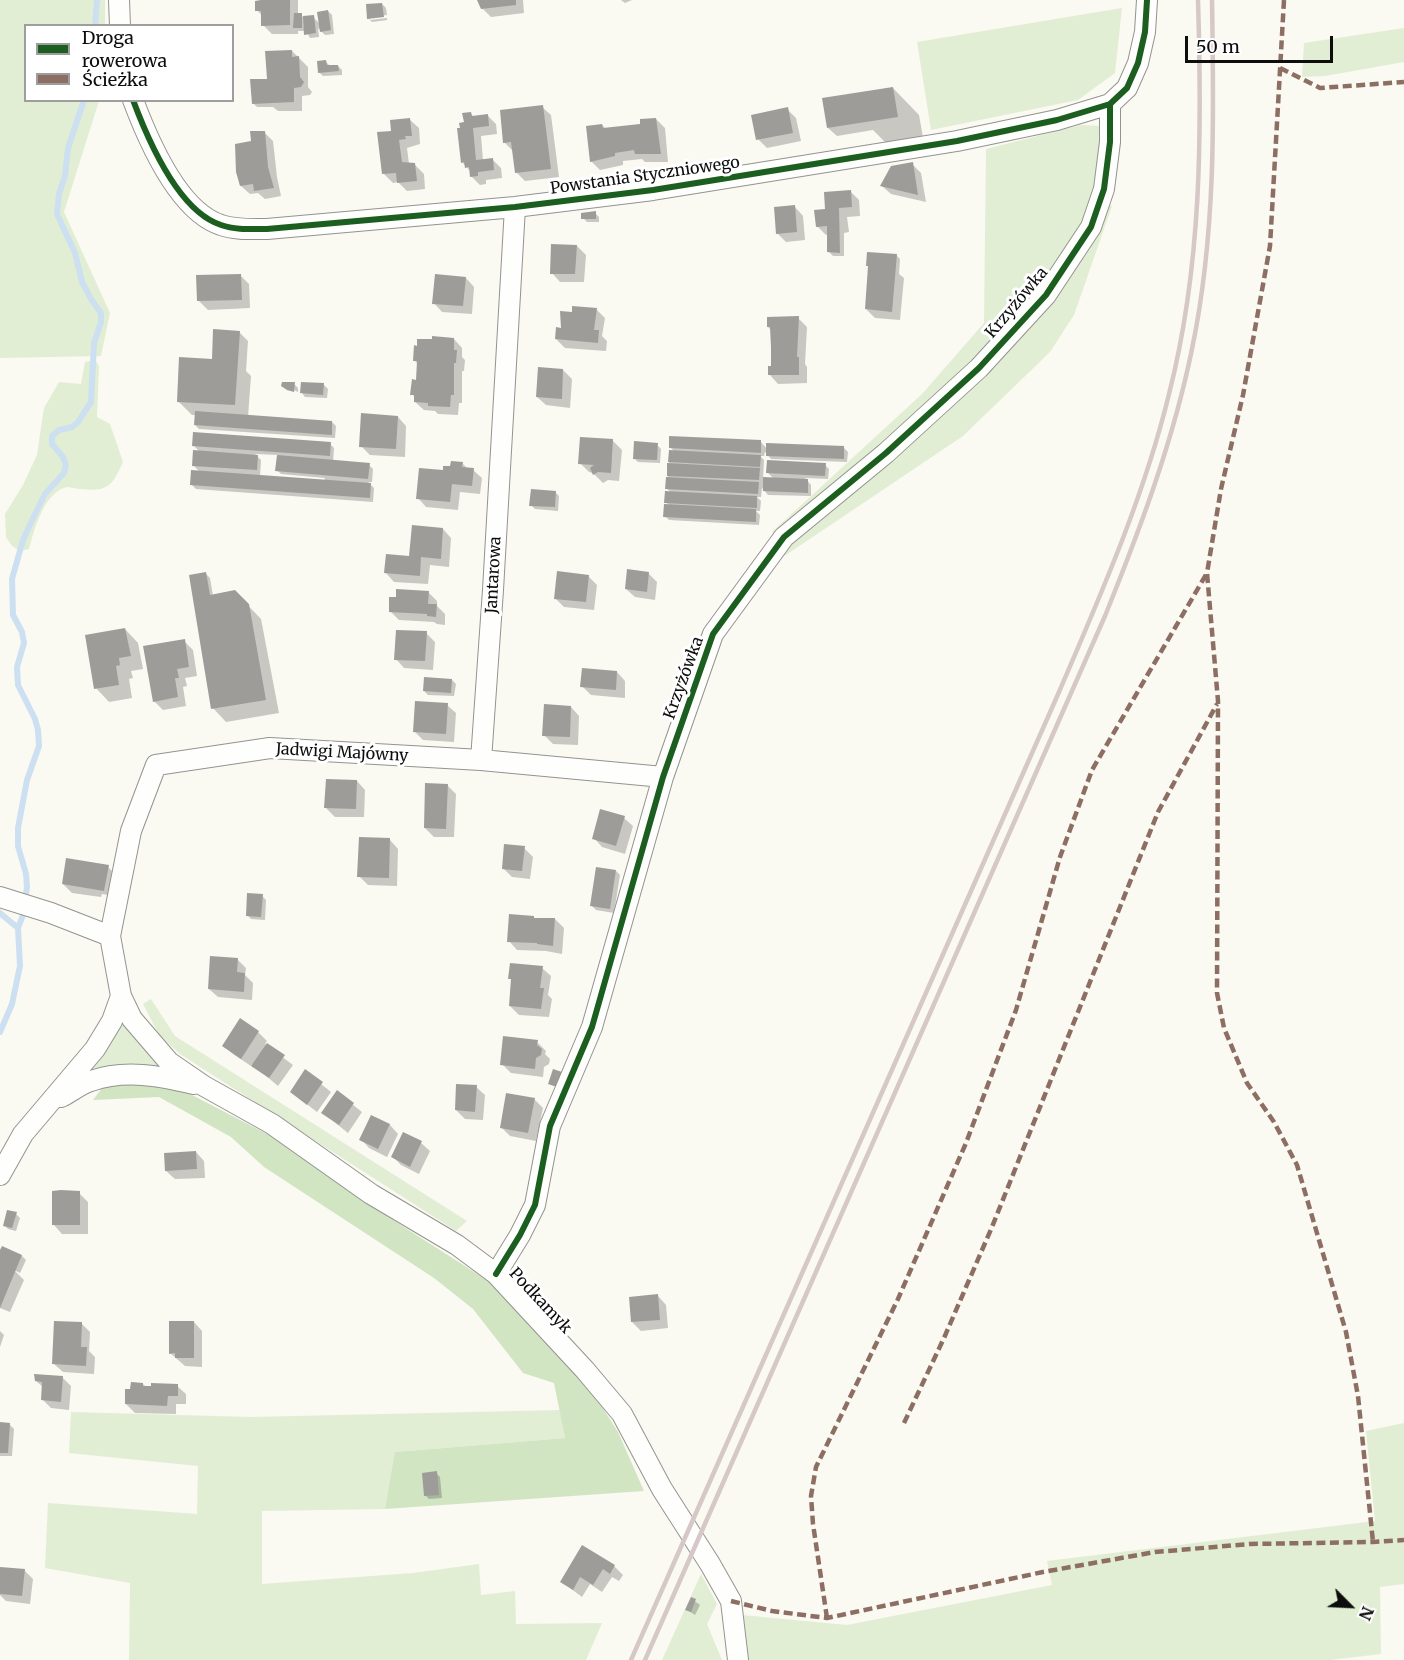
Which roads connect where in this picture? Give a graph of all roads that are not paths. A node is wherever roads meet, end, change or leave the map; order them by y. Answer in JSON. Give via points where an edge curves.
{"nodes":[{"id":1,"x":119,"y":0,"type":"edge"},
{"id":2,"x":1147,"y":0,"type":"edge"},
{"id":3,"x":120,"y":24,"type":"edge"},
{"id":4,"x":134,"y":102,"type":"edge"},
{"id":5,"x":1110,"y":104,"type":"junction"},
{"id":6,"x":515,"y":207,"type":"junction"},
{"id":7,"x":481,"y":760,"type":"junction"},
{"id":8,"x":663,"y":777,"type":"junction"},
{"id":9,"x":4,"y":899,"type":"edge"},
{"id":10,"x":110,"y":936,"type":"junction"},
{"id":11,"x":121,"y":996,"type":"junction"},
{"id":12,"x":204,"y":1086,"type":"junction"},
{"id":13,"x":48,"y":1104,"type":"junction"},
{"id":14,"x":0,"y":1175,"type":"edge"},
{"id":15,"x":496,"y":1274,"type":"junction"},
{"id":16,"x":738,"y":1660,"type":"edge"}],
"edges":[{"from":1,"to":3,"type":"street"},
{"from":2,"to":5,"type":"street","via":[[1138,63],[1127,88]]},
{"from":4,"to":6,"type":"street","name":"Powstania Styczniowego","via":[[174,186],[191,205],[220,225],[267,229]]},
{"from":5,"to":6,"type":"street","name":"Powstania Styczniowego","via":[[1057,120],[946,143],[665,188]]},
{"from":5,"to":8,"type":"street","name":"Krzyżówka","via":[[1104,189],[1091,227],[1046,295],[979,368],[886,453],[784,537],[713,634]]},
{"from":6,"to":7,"type":"street","name":"Jantarowa"},
{"from":7,"to":8,"type":"street"},
{"from":7,"to":10,"type":"street","name":"Jadwigi Majówny","via":[[270,748],[156,765],[131,831]]},
{"from":8,"to":15,"type":"street","name":"Krzyżówka","via":[[592,1027],[550,1126],[535,1205]]},
{"from":9,"to":10,"type":"street"},
{"from":10,"to":11,"type":"street","name":"Jadwigi Majówny"},
{"from":11,"to":12,"type":"street","name":"Podkamyk","via":[[132,1019],[169,1062]]},
{"from":11,"to":13,"type":"street","via":[[95,1049]]},
{"from":12,"to":13,"type":"street","name":"Podkamyk","via":[[159,1076],[120,1074],[89,1081]]},
{"from":12,"to":15,"type":"street","name":"Podkamyk","via":[[272,1124],[370,1194],[457,1245]]},
{"from":13,"to":14,"type":"street","via":[[23,1134]]},
{"from":15,"to":16,"type":"street","name":"Podkamyk","via":[[622,1413],[662,1489],[731,1601]]}]}
